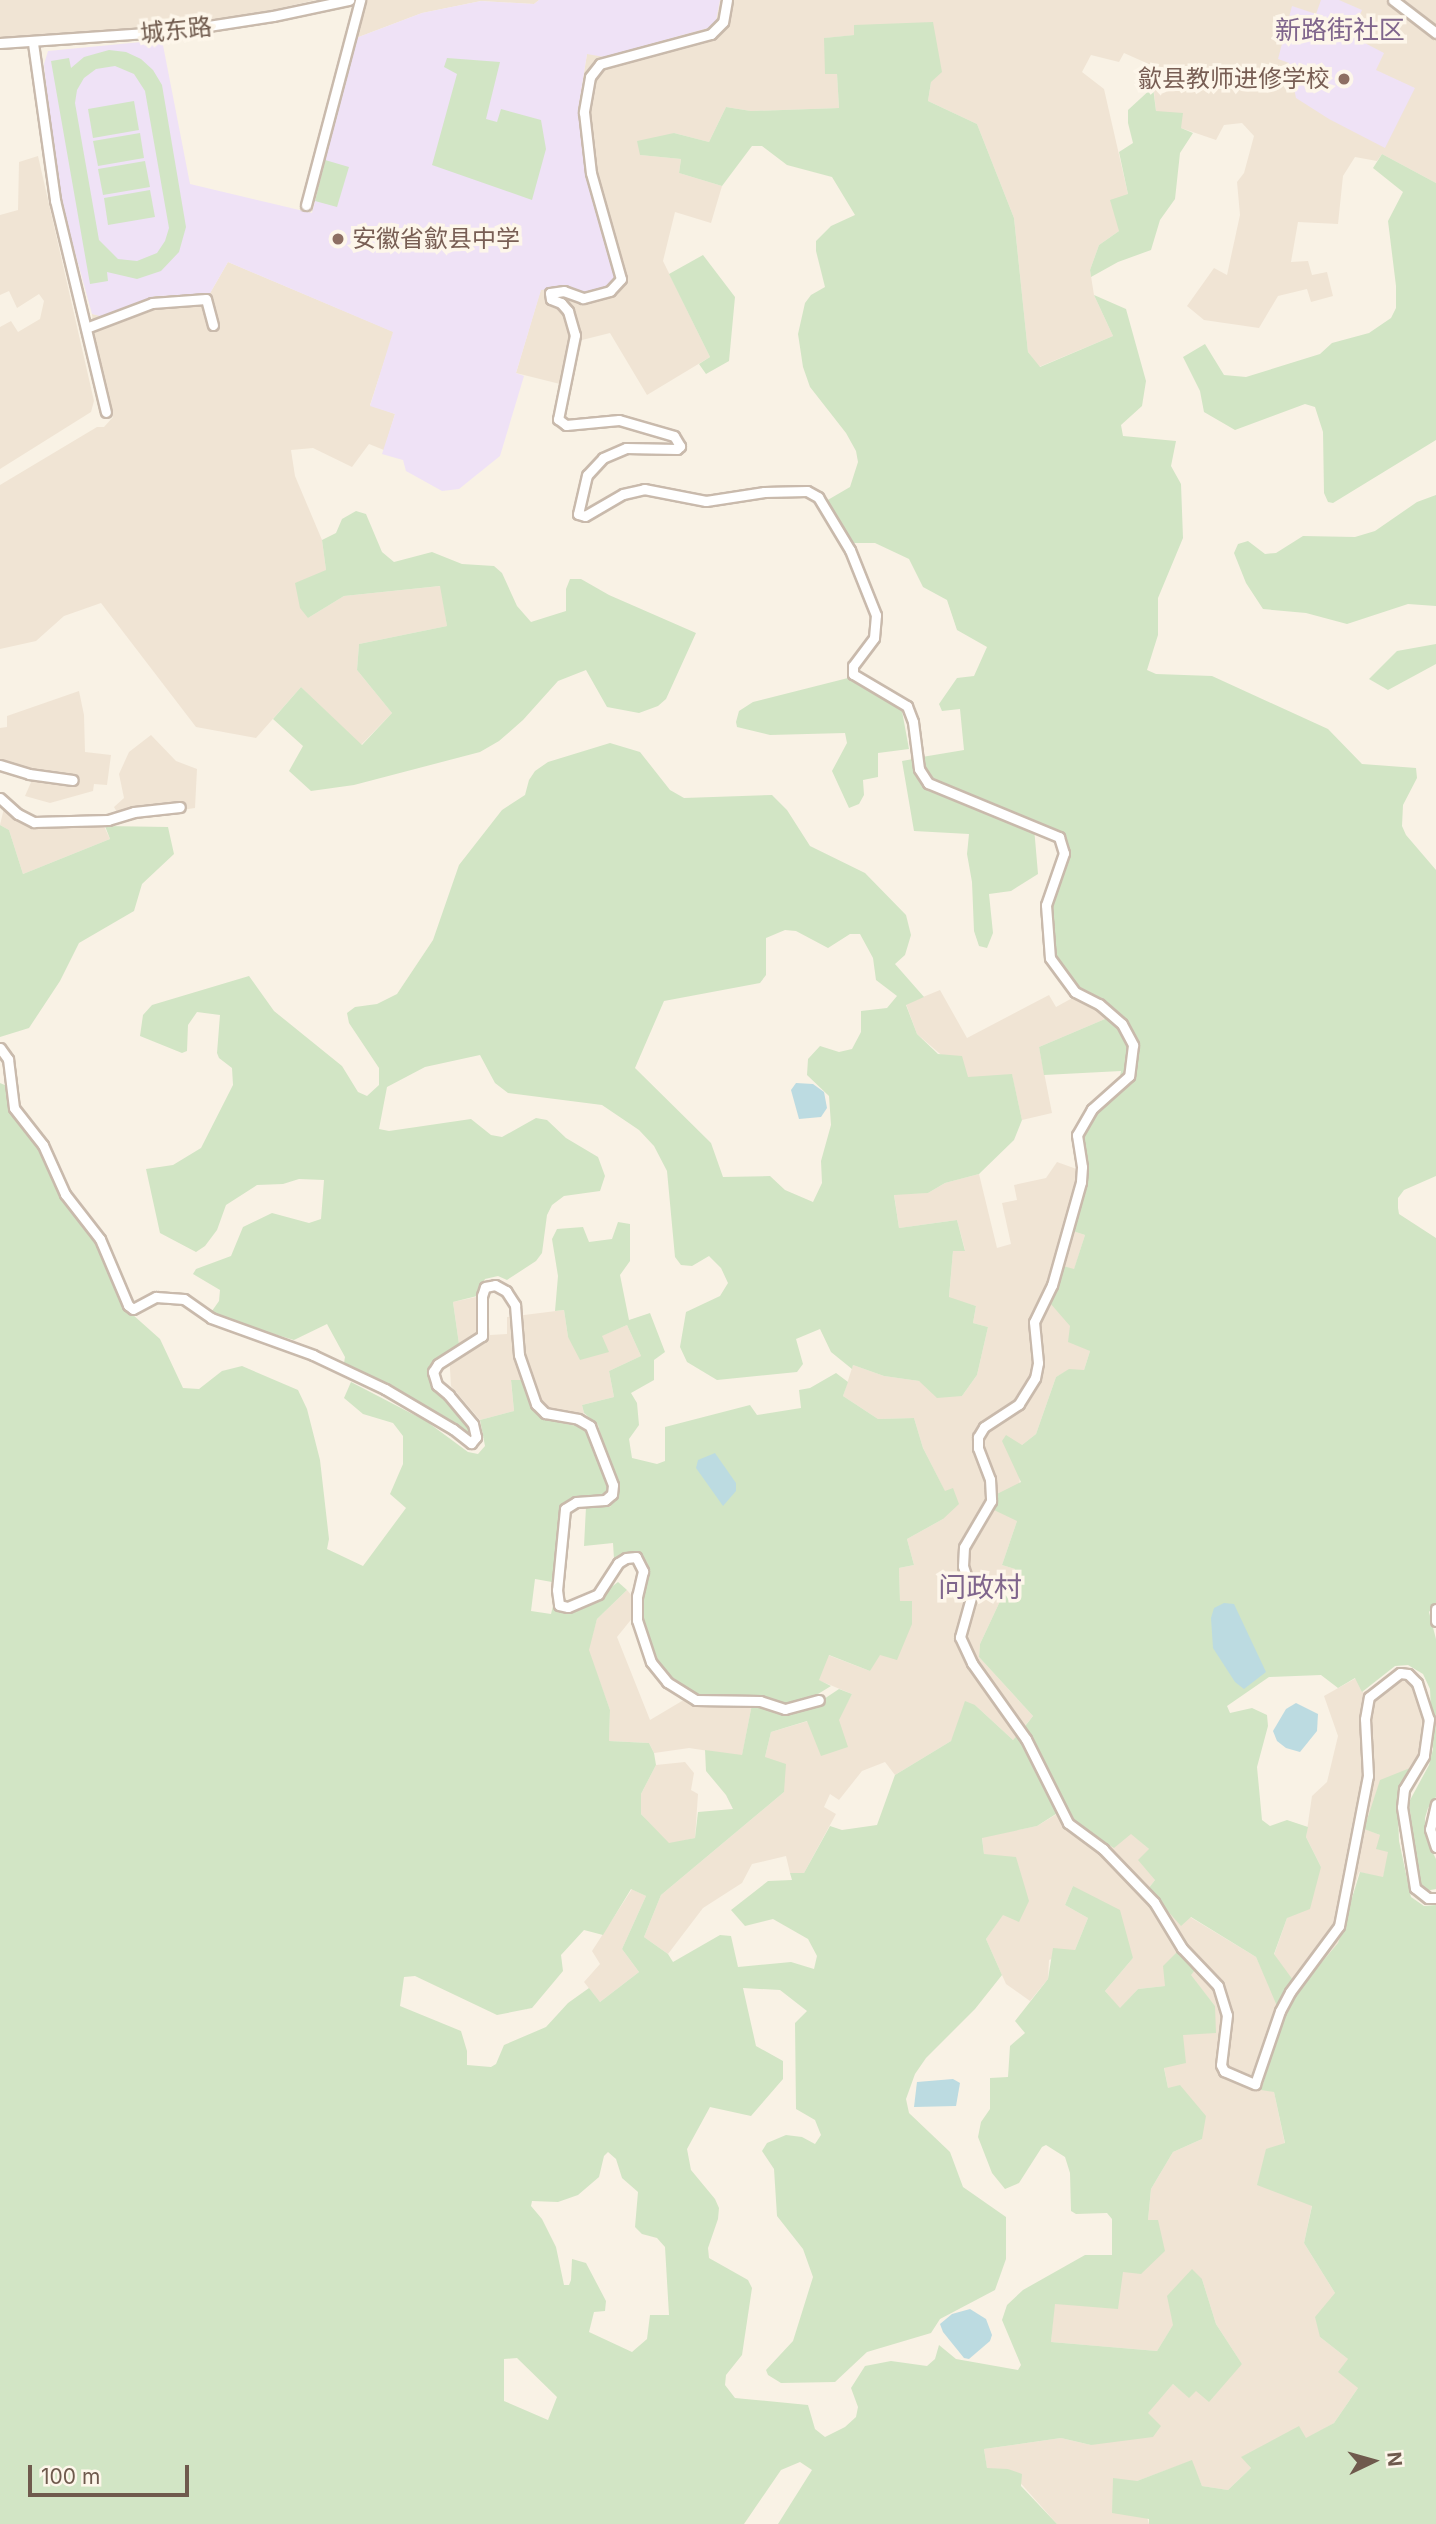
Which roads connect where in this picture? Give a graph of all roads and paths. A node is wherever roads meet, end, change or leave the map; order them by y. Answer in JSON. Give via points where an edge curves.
{"nodes":[{"id":1,"x":349,"y":0,"type":"edge"},
{"id":2,"x":360,"y":0,"type":"edge"},
{"id":3,"x":727,"y":0,"type":"edge"},
{"id":4,"x":1393,"y":0,"type":"edge"},
{"id":5,"x":1436,"y":33,"type":"edge"},
{"id":6,"x":0,"y":43,"type":"edge"},
{"id":7,"x":33,"y":43,"type":"junction"},
{"id":8,"x":306,"y":205,"type":"dead end"},
{"id":9,"x":213,"y":325,"type":"dead end"},
{"id":10,"x":86,"y":328,"type":"junction"},
{"id":11,"x":106,"y":412,"type":"dead end"},
{"id":12,"x":0,"y":765,"type":"edge"},
{"id":13,"x":73,"y":780,"type":"dead end"},
{"id":14,"x":0,"y":798,"type":"edge"},
{"id":15,"x":180,"y":807,"type":"dead end"},
{"id":16,"x":0,"y":1048,"type":"edge"},
{"id":17,"x":1436,"y":1609,"type":"edge"},
{"id":18,"x":1436,"y":1621,"type":"edge"},
{"id":19,"x":819,"y":1700,"type":"dead end"},
{"id":20,"x":1436,"y":1804,"type":"edge"},
{"id":21,"x":1436,"y":1847,"type":"edge"},
{"id":22,"x":1436,"y":1898,"type":"edge"}],
"edges":[{"from":1,"to":7,"type":"street","name":"城东路","via":[[222,25]]},
{"from":2,"to":8,"type":"street"},
{"from":3,"to":22,"type":"street","via":[[723,22],[711,34],[600,64],[590,77],[584,112],[591,173],[621,279],[610,291],[583,298],[551,293],[551,299],[567,309],[575,335],[558,418],[566,425],[619,421],[674,436],[680,446],[626,448],[603,458],[587,475],[578,514],[585,516],[623,494],[644,489],[706,501],[764,492],[807,491],[818,497],[850,550],[876,615],[874,638],[853,666],[853,674],[907,706],[919,769],[928,783],[1059,837],[1063,857],[1046,905],[1050,958],[1074,992],[1099,1004],[1122,1024],[1133,1045],[1129,1076],[1092,1109],[1077,1135],[1081,1182],[1052,1285],[1034,1322],[1035,1378],[1019,1404],[984,1427],[978,1437],[991,1501],[964,1547],[963,1566],[972,1594],[960,1637],[972,1663],[1026,1739],[1068,1823],[1104,1849],[1154,1902],[1181,1948],[1218,1986],[1227,2015],[1224,2071],[1255,2084],[1290,1992],[1339,1926],[1368,1776],[1365,1719],[1369,1697],[1399,1674],[1408,1674],[1417,1683],[1429,1718],[1424,1756],[1404,1789],[1402,1807],[1415,1888]]},
{"from":4,"to":5,"type":"street"},
{"from":6,"to":7,"type":"street","name":"城东路"},
{"from":7,"to":10,"type":"street","via":[[55,200]]},
{"from":9,"to":10,"type":"street","via":[[206,299],[152,303]]},
{"from":10,"to":11,"type":"street"},
{"from":12,"to":13,"type":"street"},
{"from":14,"to":15,"type":"street","via":[[34,822],[108,820]]},
{"from":16,"to":19,"type":"street","via":[[8,1059],[14,1108],[43,1145],[65,1194],[100,1239],[133,1309],[156,1297],[184,1299],[211,1318],[313,1355],[385,1389],[471,1443],[477,1437],[473,1424],[437,1385],[433,1372],[482,1336],[483,1290],[495,1284],[506,1290],[515,1305],[519,1355],[536,1404],[545,1413],[590,1426],[613,1485],[605,1500],[576,1502],[565,1509],[559,1605],[568,1607],[598,1594],[618,1563],[636,1557],[643,1571],[637,1620],[651,1662],[667,1682],[696,1700],[760,1701],[785,1709]]},
{"from":17,"to":18,"type":"street"},
{"from":20,"to":21,"type":"street","via":[[1430,1829]]}]}
